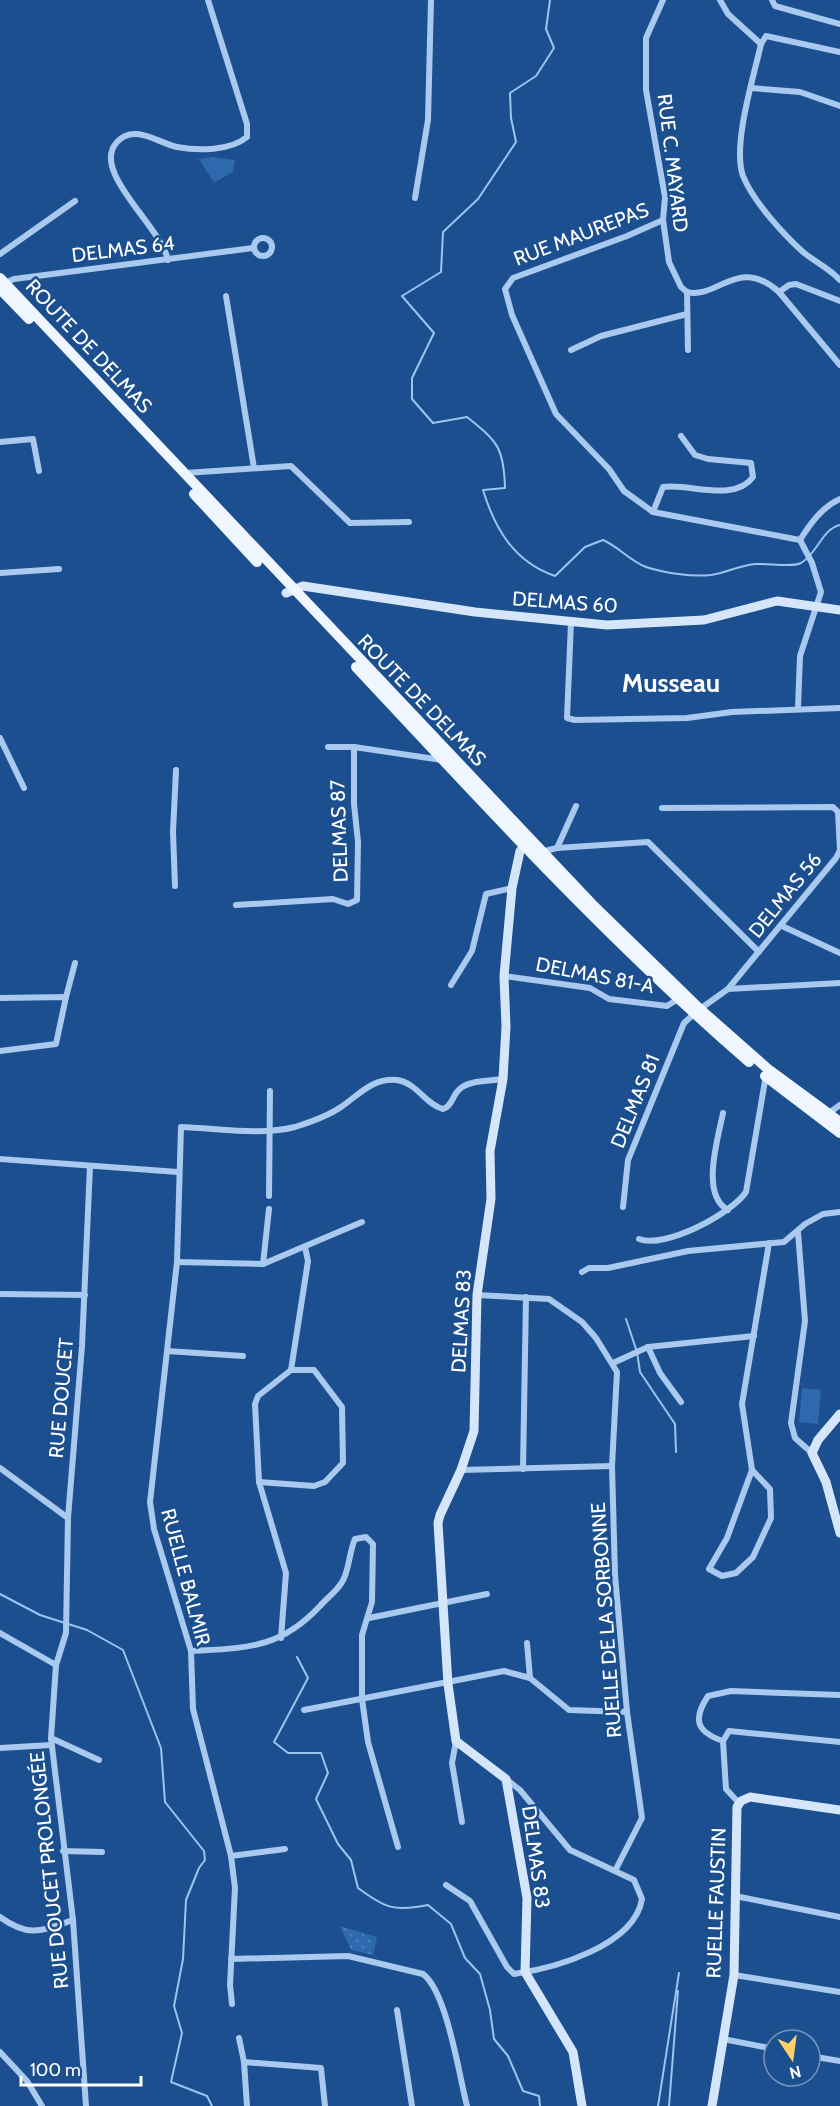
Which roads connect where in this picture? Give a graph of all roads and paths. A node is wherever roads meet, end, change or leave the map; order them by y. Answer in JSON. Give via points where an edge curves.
{"nodes":[{"id":1,"x":208,"y":0,"type":"edge"},
{"id":2,"x":431,"y":0,"type":"edge"},
{"id":3,"x":663,"y":0,"type":"edge"},
{"id":4,"x":720,"y":0,"type":"edge"},
{"id":5,"x":772,"y":0,"type":"edge"},
{"id":6,"x":840,"y":24,"type":"edge"},
{"id":7,"x":761,"y":44,"type":"junction"},
{"id":8,"x":840,"y":52,"type":"edge"},
{"id":9,"x":751,"y":88,"type":"junction"},
{"id":10,"x":840,"y":106,"type":"edge"},
{"id":11,"x":415,"y":198,"type":"dead end"},
{"id":12,"x":75,"y":201,"type":"dead end"},
{"id":13,"x":663,"y":220,"type":"junction"},
{"id":14,"x":253,"y":248,"type":"dead end"},
{"id":15,"x":0,"y":254,"type":"edge"},
{"id":16,"x":168,"y":260,"type":"junction"},
{"id":17,"x":840,"y":279,"type":"edge"},
{"id":18,"x":1,"y":285,"type":"edge"},
{"id":19,"x":687,"y":292,"type":"junction"},
{"id":20,"x":778,"y":292,"type":"junction"},
{"id":21,"x":226,"y":296,"type":"dead end"},
{"id":22,"x":840,"y":301,"type":"edge"},
{"id":23,"x":687,"y":314,"type":"junction"},
{"id":24,"x":571,"y":350,"type":"dead end"},
{"id":25,"x":688,"y":350,"type":"dead end"},
{"id":26,"x":840,"y":365,"type":"edge"},
{"id":27,"x":681,"y":436,"type":"dead end"},
{"id":28,"x":0,"y":442,"type":"edge"},
{"id":29,"x":254,"y":468,"type":"junction"},
{"id":30,"x":39,"y":471,"type":"dead end"},
{"id":31,"x":184,"y":473,"type":"junction"},
{"id":32,"x":840,"y":499,"type":"edge"},
{"id":33,"x":653,"y":512,"type":"junction"},
{"id":34,"x":409,"y":522,"type":"dead end"},
{"id":35,"x":800,"y":540,"type":"junction"},
{"id":36,"x":59,"y":569,"type":"dead end"},
{"id":37,"x":0,"y":573,"type":"edge"},
{"id":38,"x":289,"y":591,"type":"junction"},
{"id":39,"x":816,"y":605,"type":"junction"},
{"id":40,"x":840,"y":610,"type":"edge"},
{"id":41,"x":571,"y":622,"type":"junction"},
{"id":42,"x":798,"y":708,"type":"junction"},
{"id":43,"x":840,"y":708,"type":"edge"},
{"id":44,"x":0,"y":738,"type":"edge"},
{"id":45,"x":328,"y":747,"type":"dead end"},
{"id":46,"x":354,"y":747,"type":"junction"},
{"id":47,"x":447,"y":758,"type":"junction"},
{"id":48,"x":176,"y":770,"type":"dead end"},
{"id":49,"x":24,"y":788,"type":"dead end"},
{"id":50,"x":576,"y":806,"type":"dead end"},
{"id":51,"x":662,"y":808,"type":"dead end"},
{"id":52,"x":527,"y":842,"type":"junction"},
{"id":53,"x":557,"y":848,"type":"junction"},
{"id":54,"x":840,"y":850,"type":"edge"},
{"id":55,"x":541,"y":852,"type":"junction"},
{"id":56,"x":175,"y":886,"type":"dead end"},
{"id":57,"x":512,"y":888,"type":"junction"},
{"id":58,"x":236,"y":905,"type":"dead end"},
{"id":59,"x":782,"y":926,"type":"junction"},
{"id":60,"x":759,"y":952,"type":"junction"},
{"id":61,"x":840,"y":953,"type":"edge"},
{"id":62,"x":75,"y":963,"type":"dead end"},
{"id":63,"x":504,"y":976,"type":"junction"},
{"id":64,"x":840,"y":983,"type":"edge"},
{"id":65,"x":451,"y":985,"type":"dead end"},
{"id":66,"x":729,"y":989,"type":"junction"},
{"id":67,"x":66,"y":997,"type":"junction"},
{"id":68,"x":0,"y":998,"type":"edge"},
{"id":69,"x":678,"y":999,"type":"junction"},
{"id":70,"x":697,"y":1011,"type":"junction"},
{"id":71,"x":0,"y":1051,"type":"edge"},
{"id":72,"x":767,"y":1073,"type":"junction"},
{"id":73,"x":503,"y":1079,"type":"junction"},
{"id":74,"x":270,"y":1091,"type":"dead end"},
{"id":75,"x":840,"y":1105,"type":"edge"},
{"id":76,"x":723,"y":1113,"type":"dead end"},
{"id":77,"x":829,"y":1113,"type":"junction"},
{"id":78,"x":840,"y":1122,"type":"edge"},
{"id":79,"x":269,"y":1130,"type":"junction"},
{"id":80,"x":840,"y":1133,"type":"edge"},
{"id":81,"x":0,"y":1159,"type":"edge"},
{"id":82,"x":90,"y":1166,"type":"junction"},
{"id":83,"x":178,"y":1172,"type":"junction"},
{"id":84,"x":270,"y":1196,"type":"dead end"},
{"id":85,"x":622,"y":1207,"type":"dead end"},
{"id":86,"x":269,"y":1209,"type":"dead end"},
{"id":87,"x":728,"y":1210,"type":"junction"},
{"id":88,"x":840,"y":1212,"type":"edge"},
{"id":89,"x":362,"y":1222,"type":"dead end"},
{"id":90,"x":798,"y":1232,"type":"junction"},
{"id":91,"x":639,"y":1239,"type":"dead end"},
{"id":92,"x":769,"y":1243,"type":"junction"},
{"id":93,"x":305,"y":1247,"type":"junction"},
{"id":94,"x":177,"y":1263,"type":"junction"},
{"id":95,"x":263,"y":1264,"type":"junction"},
{"id":96,"x":582,"y":1272,"type":"dead end"},
{"id":97,"x":0,"y":1294,"type":"edge"},
{"id":98,"x":85,"y":1295,"type":"junction"},
{"id":99,"x":477,"y":1295,"type":"junction"},
{"id":100,"x":526,"y":1297,"type":"junction"},
{"id":101,"x":753,"y":1336,"type":"junction"},
{"id":102,"x":648,"y":1347,"type":"junction"},
{"id":103,"x":167,"y":1351,"type":"junction"},
{"id":104,"x":243,"y":1356,"type":"dead end"},
{"id":105,"x":613,"y":1363,"type":"junction"},
{"id":106,"x":291,"y":1370,"type":"junction"},
{"id":107,"x":681,"y":1402,"type":"dead end"},
{"id":108,"x":840,"y":1414,"type":"edge"},
{"id":109,"x":812,"y":1453,"type":"junction"},
{"id":110,"x":612,"y":1466,"type":"junction"},
{"id":111,"x":0,"y":1468,"type":"edge"},
{"id":112,"x":523,"y":1469,"type":"junction"},
{"id":113,"x":461,"y":1470,"type":"junction"},
{"id":114,"x":752,"y":1470,"type":"junction"},
{"id":115,"x":259,"y":1482,"type":"junction"},
{"id":116,"x":68,"y":1518,"type":"junction"},
{"id":117,"x":840,"y":1533,"type":"edge"},
{"id":118,"x":487,"y":1594,"type":"dead end"},
{"id":119,"x":444,"y":1602,"type":"junction"},
{"id":120,"x":369,"y":1618,"type":"junction"},
{"id":121,"x":0,"y":1633,"type":"edge"},
{"id":122,"x":66,"y":1633,"type":"joint"},
{"id":123,"x":280,"y":1638,"type":"junction"},
{"id":124,"x":527,"y":1643,"type":"dead end"},
{"id":125,"x":191,"y":1651,"type":"junction"},
{"id":126,"x":56,"y":1665,"type":"junction"},
{"id":127,"x":530,"y":1678,"type":"junction"},
{"id":128,"x":448,"y":1684,"type":"junction"},
{"id":129,"x":840,"y":1695,"type":"edge"},
{"id":130,"x":362,"y":1699,"type":"junction"},
{"id":131,"x":304,"y":1710,"type":"dead end"},
{"id":132,"x":627,"y":1712,"type":"junction"},
{"id":133,"x":51,"y":1741,"type":"junction"},
{"id":134,"x":456,"y":1741,"type":"junction"},
{"id":135,"x":723,"y":1741,"type":"junction"},
{"id":136,"x":840,"y":1742,"type":"edge"},
{"id":137,"x":0,"y":1748,"type":"edge"},
{"id":138,"x":99,"y":1760,"type":"dead end"},
{"id":139,"x":506,"y":1779,"type":"junction"},
{"id":140,"x":739,"y":1803,"type":"junction"},
{"id":141,"x":840,"y":1810,"type":"edge"},
{"id":142,"x":462,"y":1822,"type":"dead end"},
{"id":143,"x":398,"y":1847,"type":"dead end"},
{"id":144,"x":285,"y":1849,"type":"dead end"},
{"id":145,"x":63,"y":1851,"type":"junction"},
{"id":146,"x":102,"y":1852,"type":"dead end"},
{"id":147,"x":231,"y":1856,"type":"junction"},
{"id":148,"x":616,"y":1869,"type":"junction"},
{"id":149,"x":446,"y":1885,"type":"dead end"},
{"id":150,"x":735,"y":1896,"type":"junction"},
{"id":151,"x":0,"y":1917,"type":"edge"},
{"id":152,"x":840,"y":1917,"type":"edge"},
{"id":153,"x":73,"y":1920,"type":"junction"},
{"id":154,"x":231,"y":1959,"type":"junction"},
{"id":155,"x":525,"y":1972,"type":"junction"},
{"id":156,"x":734,"y":1975,"type":"junction"},
{"id":157,"x":840,"y":1992,"type":"edge"},
{"id":158,"x":232,"y":2004,"type":"dead end"},
{"id":159,"x":398,"y":2010,"type":"dead end"},
{"id":160,"x":238,"y":2038,"type":"dead end"},
{"id":161,"x":723,"y":2039,"type":"junction"},
{"id":162,"x":762,"y":2047,"type":"edge"},
{"id":163,"x":0,"y":2052,"type":"edge"},
{"id":164,"x":822,"y":2058,"type":"edge"},
{"id":165,"x":840,"y":2061,"type":"edge"},
{"id":166,"x":244,"y":2062,"type":"junction"},
{"id":167,"x":42,"y":2106,"type":"edge"},
{"id":168,"x":86,"y":2106,"type":"edge"},
{"id":169,"x":247,"y":2106,"type":"edge"},
{"id":170,"x":325,"y":2106,"type":"edge"},
{"id":171,"x":412,"y":2106,"type":"edge"},
{"id":172,"x":467,"y":2106,"type":"edge"},
{"id":173,"x":582,"y":2106,"type":"edge"},
{"id":174,"x":712,"y":2106,"type":"edge"}],
"edges":[{"from":1,"to":16,"type":"street","via":[[248,132],[241,142],[227,147],[192,148],[175,147],[139,134],[122,137],[110,153],[114,176],[165,246]]},
{"from":2,"to":11,"type":"street","via":[[428,120]]},
{"from":3,"to":13,"type":"street","name":"RUE C. MAYARD","via":[[646,38],[646,90],[665,197]]},
{"from":4,"to":7,"type":"street","via":[[728,14]]},
{"from":5,"to":6,"type":"street","via":[[775,6]]},
{"from":7,"to":8,"type":"street","via":[[770,35]]},
{"from":7,"to":9,"type":"street"},
{"from":9,"to":10,"type":"street","via":[[800,92]]},
{"from":9,"to":17,"type":"street","via":[[741,150],[742,174],[760,204],[803,252]]},
{"from":12,"to":15,"type":"street"},
{"from":13,"to":19,"type":"street","name":"RUE C. MAYARD","via":[[669,262]]},
{"from":13,"to":33,"type":"street","name":"RUE MAUREPAS","via":[[513,278],[505,289],[512,315],[555,414],[609,469],[621,489]]},
{"from":14,"to":16,"type":"street","name":"DELMAS 64"},
{"from":16,"to":18,"type":"street","name":"DELMAS 64","via":[[14,279]]},
{"from":18,"to":31,"type":"main road","name":"ROUTE DE DELMAS"},
{"from":18,"to":38,"type":"main road","name":"ROUTE DE DELMAS"},
{"from":19,"to":20,"type":"street","via":[[699,292],[742,277],[771,284]]},
{"from":19,"to":23,"type":"street"},
{"from":20,"to":22,"type":"street","via":[[796,284]]},
{"from":20,"to":26,"type":"street"},
{"from":21,"to":29,"type":"street"},
{"from":23,"to":24,"type":"street","via":[[601,336]]},
{"from":23,"to":25,"type":"street"},
{"from":27,"to":33,"type":"street","via":[[695,455],[750,463],[753,477],[746,484],[725,490],[663,487]]},
{"from":28,"to":30,"type":"street","via":[[33,439]]},
{"from":29,"to":31,"type":"street"},
{"from":29,"to":34,"type":"street","via":[[291,466],[350,523]]},
{"from":31,"to":38,"type":"main road","name":"ROUTE DE DELMAS"},
{"from":32,"to":35,"type":"street","via":[[825,509]]},
{"from":33,"to":35,"type":"street","name":"RUE MAUREPAS"},
{"from":35,"to":39,"type":"street","via":[[820,583]]},
{"from":36,"to":37,"type":"street"},
{"from":38,"to":41,"type":"street","name":"DELMAS 60","via":[[303,586],[322,588],[394,601]]},
{"from":38,"to":47,"type":"main road","name":"ROUTE DE DELMAS"},
{"from":39,"to":40,"type":"street","name":"DELMAS 60"},
{"from":39,"to":41,"type":"street","name":"DELMAS 60","via":[[777,601],[719,618],[679,623]]},
{"from":39,"to":42,"type":"street","via":[[800,656]]},
{"from":41,"to":42,"type":"street","via":[[567,718],[687,718]]},
{"from":42,"to":43,"type":"street"},
{"from":44,"to":49,"type":"street"},
{"from":45,"to":46,"type":"street"},
{"from":46,"to":47,"type":"street"},
{"from":46,"to":58,"type":"street","name":"DELMAS 87","via":[[357,900],[348,904],[333,899]]},
{"from":47,"to":52,"type":"main road","name":"ROUTE DE DELMAS"},
{"from":48,"to":56,"type":"street"},
{"from":50,"to":53,"type":"street"},
{"from":51,"to":54,"type":"street","name":"DELMAS 56","via":[[833,807],[838,812]]},
{"from":52,"to":55,"type":"main road","name":"ROUTE DE DELMAS"},
{"from":52,"to":57,"type":"street","name":"DELMAS 83","via":[[520,851]]},
{"from":52,"to":69,"type":"main road","name":"ROUTE DE DELMAS","via":[[585,910]]},
{"from":53,"to":55,"type":"street"},
{"from":53,"to":60,"type":"street","via":[[648,842]]},
{"from":54,"to":59,"type":"street","name":"DELMAS 56"},
{"from":55,"to":70,"type":"main road","name":"ROUTE DE DELMAS"},
{"from":57,"to":63,"type":"street","name":"DELMAS 83"},
{"from":57,"to":65,"type":"street","via":[[486,894],[472,951]]},
{"from":59,"to":60,"type":"street","name":"DELMAS 56"},
{"from":59,"to":61,"type":"street"},
{"from":60,"to":66,"type":"street","name":"DELMAS 56"},
{"from":62,"to":67,"type":"street"},
{"from":63,"to":69,"type":"street","name":"DELMAS 81-A","via":[[591,988],[609,999],[667,1006]]},
{"from":63,"to":73,"type":"street","name":"DELMAS 83"},
{"from":64,"to":66,"type":"street"},
{"from":66,"to":70,"type":"street","name":"DELMAS 56"},
{"from":67,"to":68,"type":"street"},
{"from":67,"to":71,"type":"street","via":[[56,1044]]},
{"from":69,"to":70,"type":"main road","name":"ROUTE DE DELMAS"},
{"from":70,"to":72,"type":"main road","name":"ROUTE DE DELMAS"},
{"from":70,"to":85,"type":"street","name":"DELMAS 81","via":[[684,1023],[628,1160]]},
{"from":72,"to":77,"type":"main road","name":"ROUTE DE DELMAS"},
{"from":72,"to":80,"type":"main road","name":"ROUTE DE DELMAS"},
{"from":72,"to":87,"type":"street","via":[[746,1192]]},
{"from":73,"to":79,"type":"street","via":[[466,1085],[442,1109],[409,1084],[383,1080],[372,1083],[326,1115],[294,1127]]},
{"from":73,"to":99,"type":"street","name":"DELMAS 83","via":[[490,1151],[491,1199]]},
{"from":74,"to":79,"type":"street"},
{"from":75,"to":77,"type":"street"},
{"from":76,"to":87,"type":"street","via":[[712,1181],[714,1196]]},
{"from":77,"to":78,"type":"main road","name":"ROUTE DE DELMAS"},
{"from":79,"to":83,"type":"street","name":"RUELLE BALMIR","via":[[181,1127]]},
{"from":79,"to":84,"type":"street"},
{"from":81,"to":82,"type":"street"},
{"from":82,"to":83,"type":"street"},
{"from":82,"to":98,"type":"street","name":"RUE DOUCET"},
{"from":83,"to":94,"type":"street","name":"RUELLE BALMIR"},
{"from":86,"to":95,"type":"street"},
{"from":87,"to":91,"type":"street","via":[[654,1241]]},
{"from":88,"to":90,"type":"street","via":[[823,1215]]},
{"from":89,"to":93,"type":"street"},
{"from":90,"to":92,"type":"street","via":[[784,1242]]},
{"from":90,"to":109,"type":"street","via":[[806,1321],[791,1423],[795,1438]]},
{"from":92,"to":96,"type":"street","via":[[688,1251]]},
{"from":92,"to":101,"type":"street"},
{"from":93,"to":95,"type":"street"},
{"from":93,"to":106,"type":"street","via":[[308,1261]]},
{"from":94,"to":95,"type":"street"},
{"from":94,"to":103,"type":"street","name":"RUELLE BALMIR"},
{"from":97,"to":98,"type":"street"},
{"from":98,"to":116,"type":"street","name":"RUE DOUCET"},
{"from":99,"to":100,"type":"street"},
{"from":99,"to":113,"type":"street","name":"DELMAS 83","via":[[475,1417]]},
{"from":100,"to":105,"type":"street","via":[[549,1299],[577,1317]]},
{"from":100,"to":112,"type":"street"},
{"from":101,"to":102,"type":"street"},
{"from":101,"to":114,"type":"street","via":[[742,1404]]},
{"from":102,"to":105,"type":"street"},
{"from":102,"to":107,"type":"street","via":[[660,1373]]},
{"from":103,"to":104,"type":"street"},
{"from":103,"to":125,"type":"street","name":"RUELLE BALMIR","via":[[150,1502],[154,1529]]},
{"from":105,"to":110,"type":"street","name":"RUELLE DE LA SORBONNE","via":[[618,1380]]},
{"from":106,"to":115,"type":"street","via":[[258,1396],[255,1404]]},
{"from":106,"to":115,"type":"street","via":[[314,1371],[342,1407],[343,1464],[325,1482],[314,1486]]},
{"from":108,"to":109,"type":"street"},
{"from":109,"to":117,"type":"street","via":[[826,1482]]},
{"from":110,"to":112,"type":"street"},
{"from":110,"to":132,"type":"street","name":"RUELLE DE LA SORBONNE","via":[[615,1575]]},
{"from":111,"to":116,"type":"street"},
{"from":112,"to":113,"type":"street"},
{"from":113,"to":119,"type":"street","name":"DELMAS 83","via":[[438,1524]]},
{"from":114,"to":114,"type":"street","via":[[727,1538],[709,1569],[722,1576],[736,1573],[753,1557],[771,1518],[770,1489]]},
{"from":115,"to":123,"type":"street","via":[[286,1573]]},
{"from":116,"to":122,"type":"street","name":"RUE DOUCET"},
{"from":118,"to":119,"type":"street"},
{"from":119,"to":120,"type":"street"},
{"from":119,"to":128,"type":"street","name":"DELMAS 83"},
{"from":120,"to":123,"type":"street","via":[[373,1544],[366,1537],[356,1539],[349,1552],[344,1581],[302,1623]]},
{"from":120,"to":130,"type":"street","via":[[362,1635]]},
{"from":121,"to":126,"type":"street"},
{"from":122,"to":126,"type":"street","name":"RUE DOUCET PROLONGÉE"},
{"from":123,"to":125,"type":"street","via":[[248,1648]]},
{"from":124,"to":127,"type":"street"},
{"from":125,"to":147,"type":"street","name":"RUELLE BALMIR","via":[[193,1709]]},
{"from":126,"to":133,"type":"street","name":"RUE DOUCET PROLONGÉE"},
{"from":127,"to":128,"type":"street","via":[[504,1671]]},
{"from":127,"to":132,"type":"street","via":[[569,1710]]},
{"from":128,"to":130,"type":"street"},
{"from":128,"to":134,"type":"street","name":"DELMAS 83"},
{"from":129,"to":135,"type":"street","via":[[731,1690],[708,1696],[699,1710],[699,1724],[708,1735]]},
{"from":130,"to":131,"type":"street"},
{"from":130,"to":143,"type":"street","via":[[368,1742]]},
{"from":132,"to":148,"type":"street","name":"RUELLE DE LA SORBONNE","via":[[642,1818]]},
{"from":133,"to":137,"type":"street"},
{"from":133,"to":138,"type":"street"},
{"from":133,"to":145,"type":"street","name":"RUE DOUCET PROLONGÉE"},
{"from":134,"to":139,"type":"street","name":"DELMAS 83"},
{"from":134,"to":142,"type":"street","via":[[452,1763]]},
{"from":135,"to":136,"type":"street","via":[[729,1731]]},
{"from":135,"to":140,"type":"street","via":[[726,1789]]},
{"from":139,"to":148,"type":"street","name":"DELMAS 83","via":[[520,1790],[570,1850]]},
{"from":139,"to":155,"type":"street","name":"DELMAS 83","via":[[525,1885]]},
{"from":140,"to":141,"type":"street","name":"RUELLE FAUSTIN","via":[[750,1797]]},
{"from":140,"to":150,"type":"street","name":"RUELLE FAUSTIN"},
{"from":144,"to":147,"type":"street"},
{"from":145,"to":146,"type":"street"},
{"from":145,"to":153,"type":"street","name":"RUE DOUCET PROLONGÉE"},
{"from":147,"to":154,"type":"street","name":"RUELLE BALMIR","via":[[235,1888]]},
{"from":148,"to":155,"type":"street","name":"DELMAS 83","via":[[634,1880],[641,1891],[640,1907],[632,1924],[624,1933],[584,1953]]},
{"from":149,"to":155,"type":"street","via":[[470,1901],[510,1972]]},
{"from":150,"to":152,"type":"street"},
{"from":150,"to":156,"type":"street","name":"RUELLE FAUSTIN"},
{"from":151,"to":153,"type":"street","via":[[26,1932]]},
{"from":153,"to":168,"type":"street","name":"RUE DOUCET PROLONGÉE"},
{"from":154,"to":158,"type":"street","name":"RUELLE BALMIR"},
{"from":154,"to":172,"type":"street","via":[[348,1956],[423,1974],[442,2004]]},
{"from":155,"to":173,"type":"street","via":[[573,2052]]},
{"from":156,"to":157,"type":"street"},
{"from":156,"to":161,"type":"street","name":"RUELLE FAUSTIN"},
{"from":159,"to":171,"type":"street"},
{"from":160,"to":166,"type":"street"},
{"from":161,"to":162,"type":"street"},
{"from":161,"to":174,"type":"street","name":"RUELLE FAUSTIN"},
{"from":163,"to":167,"type":"street","via":[[27,2081]]},
{"from":164,"to":165,"type":"street"},
{"from":166,"to":169,"type":"street"},
{"from":166,"to":170,"type":"street","via":[[321,2068]]}]}
